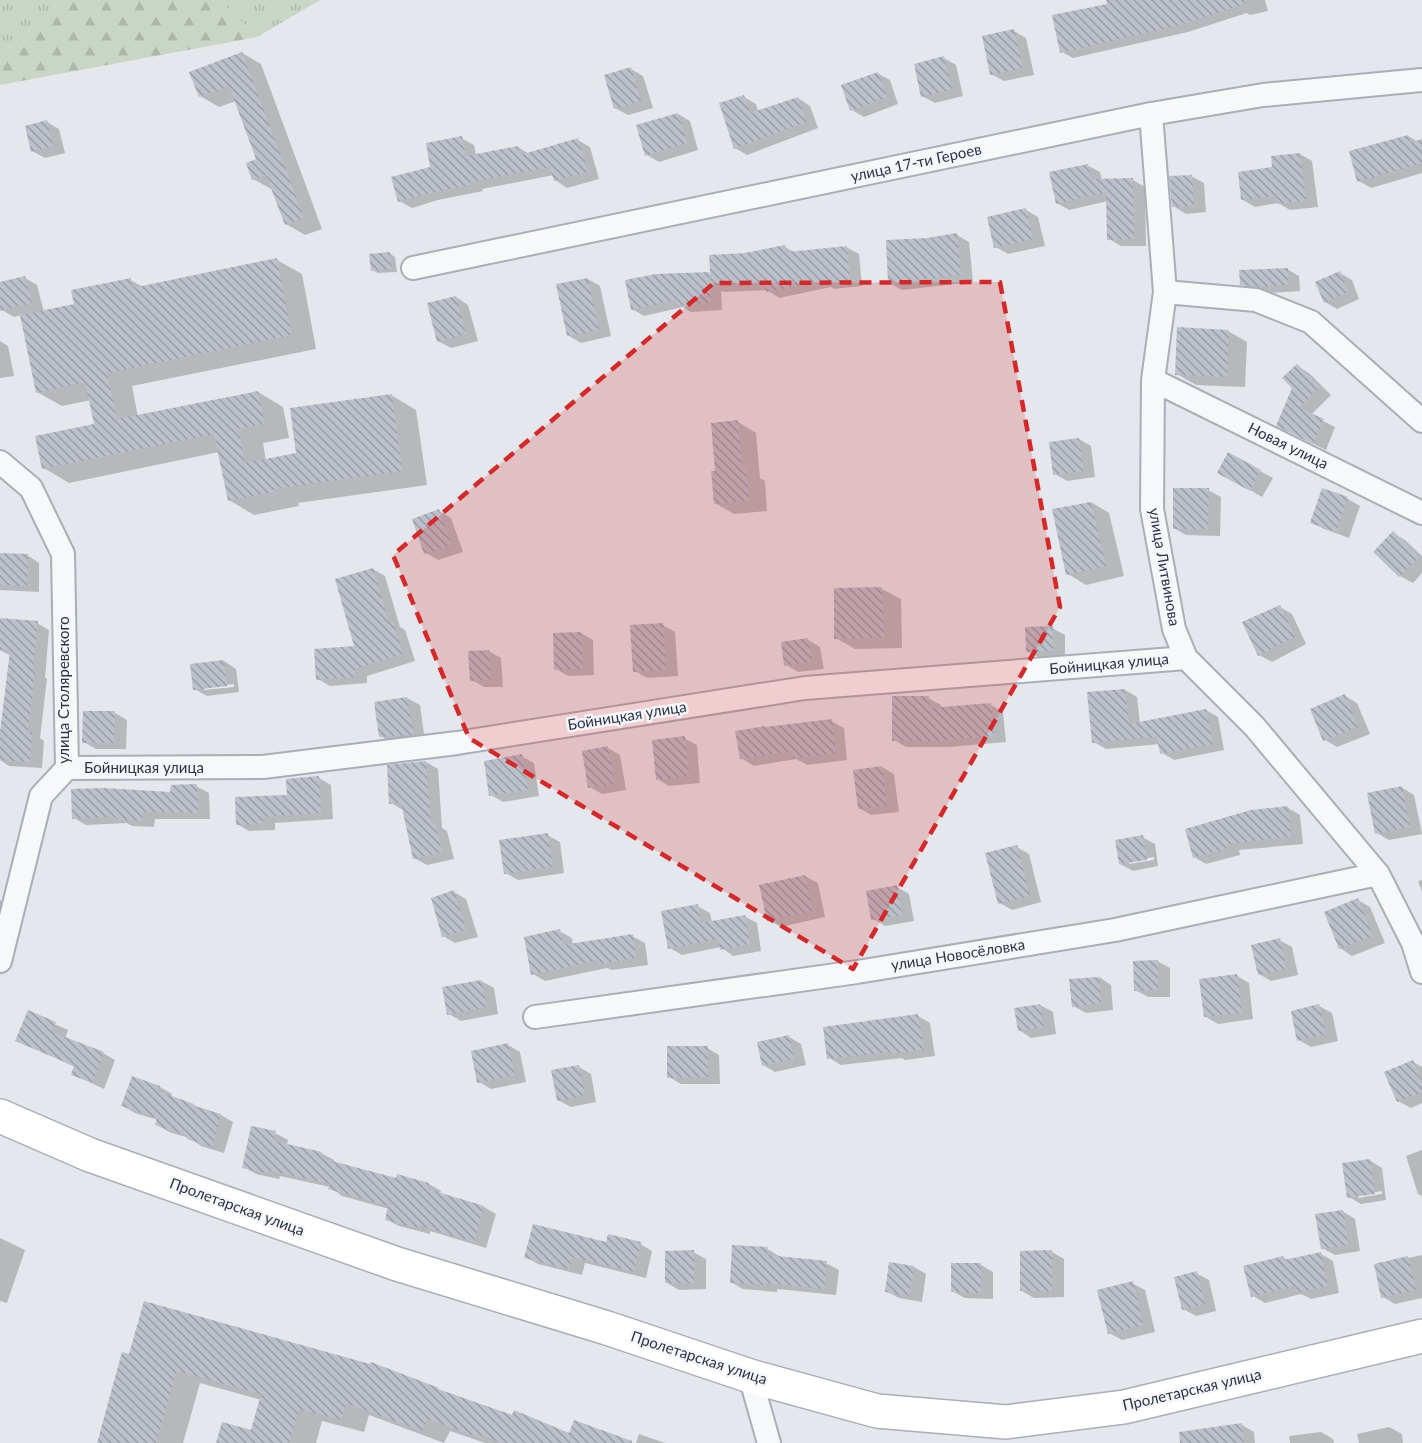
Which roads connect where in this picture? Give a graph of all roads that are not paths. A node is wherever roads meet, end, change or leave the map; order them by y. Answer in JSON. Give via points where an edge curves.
{"nodes":[{"id":1,"x":1422,"y":80,"type":"edge"},
{"id":2,"x":1150,"y":114,"type":"junction"},
{"id":3,"x":413,"y":268,"type":"dead end"},
{"id":4,"x":1165,"y":292,"type":"junction"},
{"id":5,"x":1153,"y":380,"type":"junction"},
{"id":6,"x":1422,"y":421,"type":"edge"},
{"id":7,"x":0,"y":462,"type":"edge"},
{"id":8,"x":1422,"y":513,"type":"edge"},
{"id":9,"x":1186,"y":658,"type":"junction"},
{"id":10,"x":67,"y":768,"type":"junction"},
{"id":11,"x":1378,"y":874,"type":"junction"},
{"id":12,"x":0,"y":961,"type":"edge"},
{"id":13,"x":1422,"y":972,"type":"edge"},
{"id":14,"x":535,"y":1017,"type":"dead end"},
{"id":15,"x":0,"y":1116,"type":"edge"},
{"id":16,"x":1422,"y":1336,"type":"edge"},
{"id":17,"x":750,"y":1376,"type":"junction"},
{"id":18,"x":769,"y":1443,"type":"edge"}],
"edges":[{"from":1,"to":2,"type":"street","name":"улица 17-ти Героев","via":[[1263,95]]},
{"from":2,"to":3,"type":"street","name":"улица 17-ти Героев"},
{"from":2,"to":4,"type":"street","name":"улица Литвинова"},
{"from":4,"to":5,"type":"street","name":"улица Литвинова"},
{"from":4,"to":6,"type":"street","via":[[1256,300],[1311,322]]},
{"from":5,"to":8,"type":"street","name":"Новая улица"},
{"from":5,"to":9,"type":"street","name":"улица Литвинова","via":[[1152,509],[1174,629]]},
{"from":7,"to":10,"type":"street","name":"улица Столяревского","via":[[31,488],[63,554]]},
{"from":9,"to":10,"type":"street","name":"Бойницкая улица","via":[[805,688],[457,743],[263,767]]},
{"from":9,"to":11,"type":"street","name":"улица Литвинова","via":[[1254,726]]},
{"from":10,"to":12,"type":"street","name":"улица Столяревского","via":[[41,796]]},
{"from":11,"to":13,"type":"street","name":"улица Литвинова","via":[[1413,943]]},
{"from":11,"to":14,"type":"street","name":"улица Новосёловка","via":[[1115,930],[857,972]]},
{"from":15,"to":17,"type":"main road","name":"Пролетарская улица","via":[[90,1155],[397,1264]]},
{"from":16,"to":17,"type":"main road","name":"Пролетарская улица","via":[[1124,1407],[1006,1422],[877,1411]]},
{"from":17,"to":18,"type":"street"}]}
